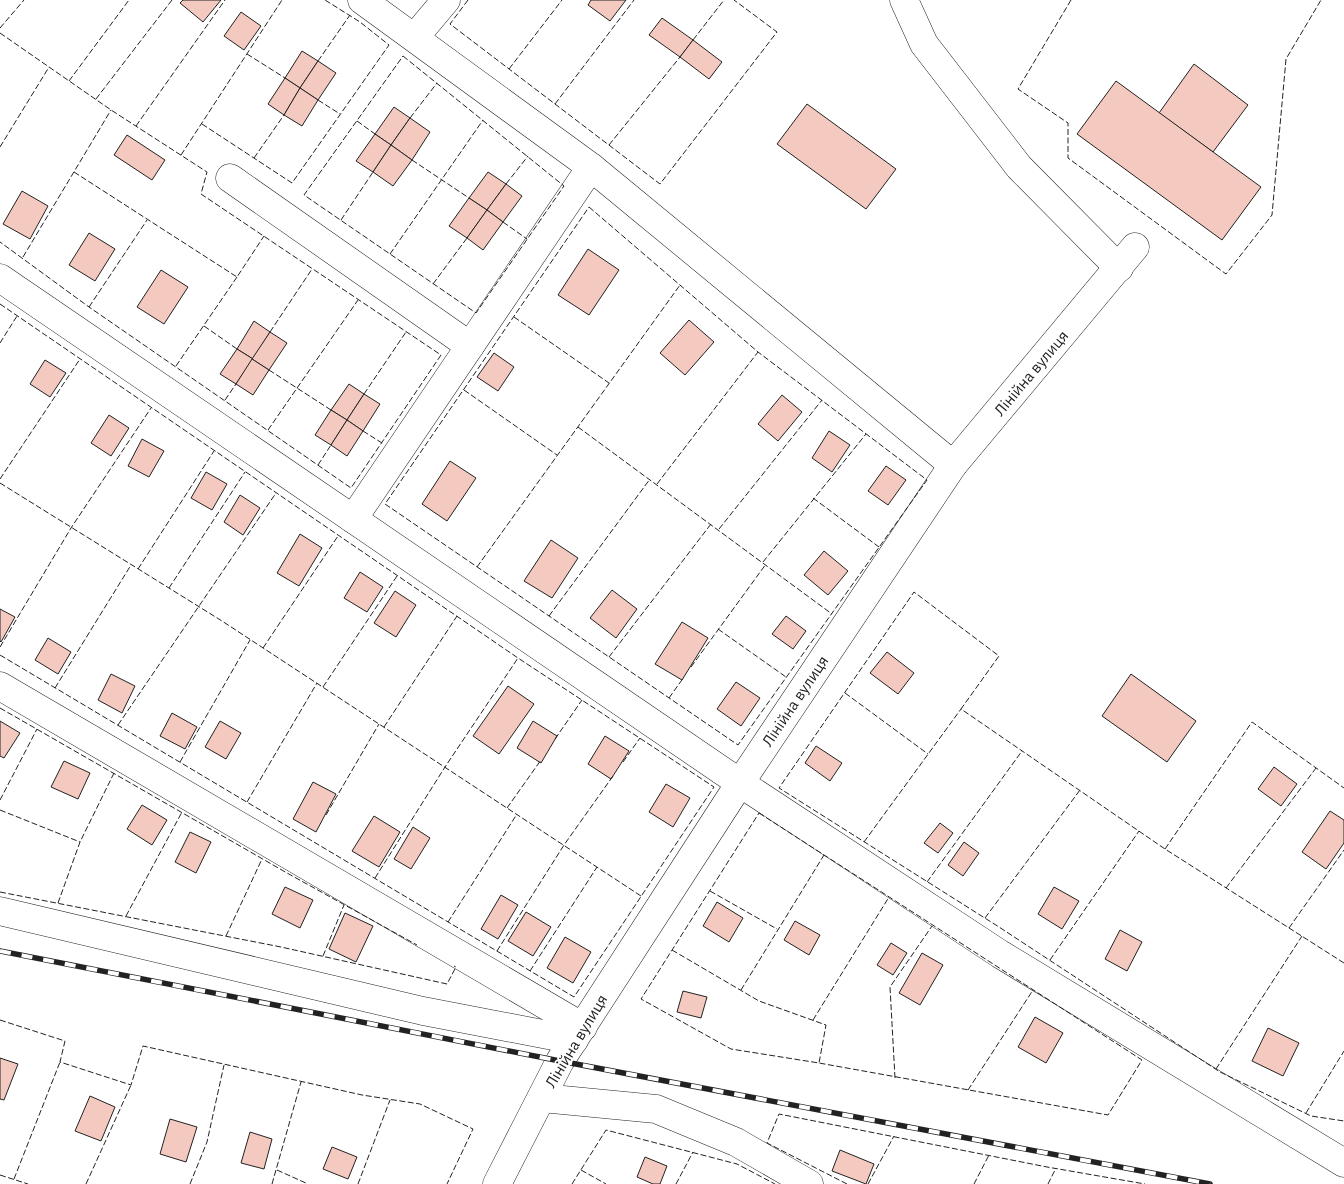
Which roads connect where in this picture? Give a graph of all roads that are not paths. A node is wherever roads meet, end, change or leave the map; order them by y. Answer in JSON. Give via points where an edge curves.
{"nodes":[{"id":1,"x":362,"y":0,"type":"edge"},
{"id":2,"x":446,"y":0,"type":"edge"},
{"id":3,"x":904,"y":0,"type":"edge"},
{"id":4,"x":415,"y":37,"type":"junction"},
{"id":5,"x":590,"y":167,"type":"junction"},
{"id":6,"x":230,"y":178,"type":"dead end"},
{"id":7,"x":0,"y":278,"type":"edge"},
{"id":8,"x":470,"y":346,"type":"junction"},
{"id":9,"x":953,"y":465,"type":"junction"},
{"id":10,"x":354,"y":519,"type":"junction"},
{"id":11,"x":0,"y":686,"type":"edge"},
{"id":12,"x":740,"y":783,"type":"junction"},
{"id":13,"x":0,"y":911,"type":"edge"},
{"id":14,"x":579,"y":1034,"type":"junction"},
{"id":15,"x":542,"y":1098,"type":"junction"},
{"id":16,"x":1344,"y":1163,"type":"edge"},
{"id":17,"x":497,"y":1184,"type":"edge"},
{"id":18,"x":809,"y":1184,"type":"edge"}],
"edges":[{"from":1,"to":4,"type":"street"},
{"from":2,"to":4,"type":"street"},
{"from":3,"to":9,"type":"street","name":"Лінійна вулиця","via":[[924,44],[1019,167],[1127,258]]},
{"from":4,"to":5,"type":"street"},
{"from":5,"to":8,"type":"street"},
{"from":5,"to":9,"type":"street"},
{"from":6,"to":8,"type":"street"},
{"from":7,"to":10,"type":"street"},
{"from":8,"to":10,"type":"street"},
{"from":9,"to":12,"type":"street","name":"Лінійна вулиця"},
{"from":10,"to":12,"type":"street"},
{"from":11,"to":14,"type":"street"},
{"from":12,"to":14,"type":"street","name":"Лінійна вулиця"},
{"from":12,"to":16,"type":"street","via":[[1000,954]]},
{"from":13,"to":14,"type":"street","via":[[423,1011]]},
{"from":14,"to":15,"type":"street","name":"Лінійна вулиця","via":[[560,1061]]},
{"from":15,"to":17,"type":"street","name":"Лінійна вулиця"},
{"from":15,"to":18,"type":"street","via":[[656,1110],[736,1142]]}]}
